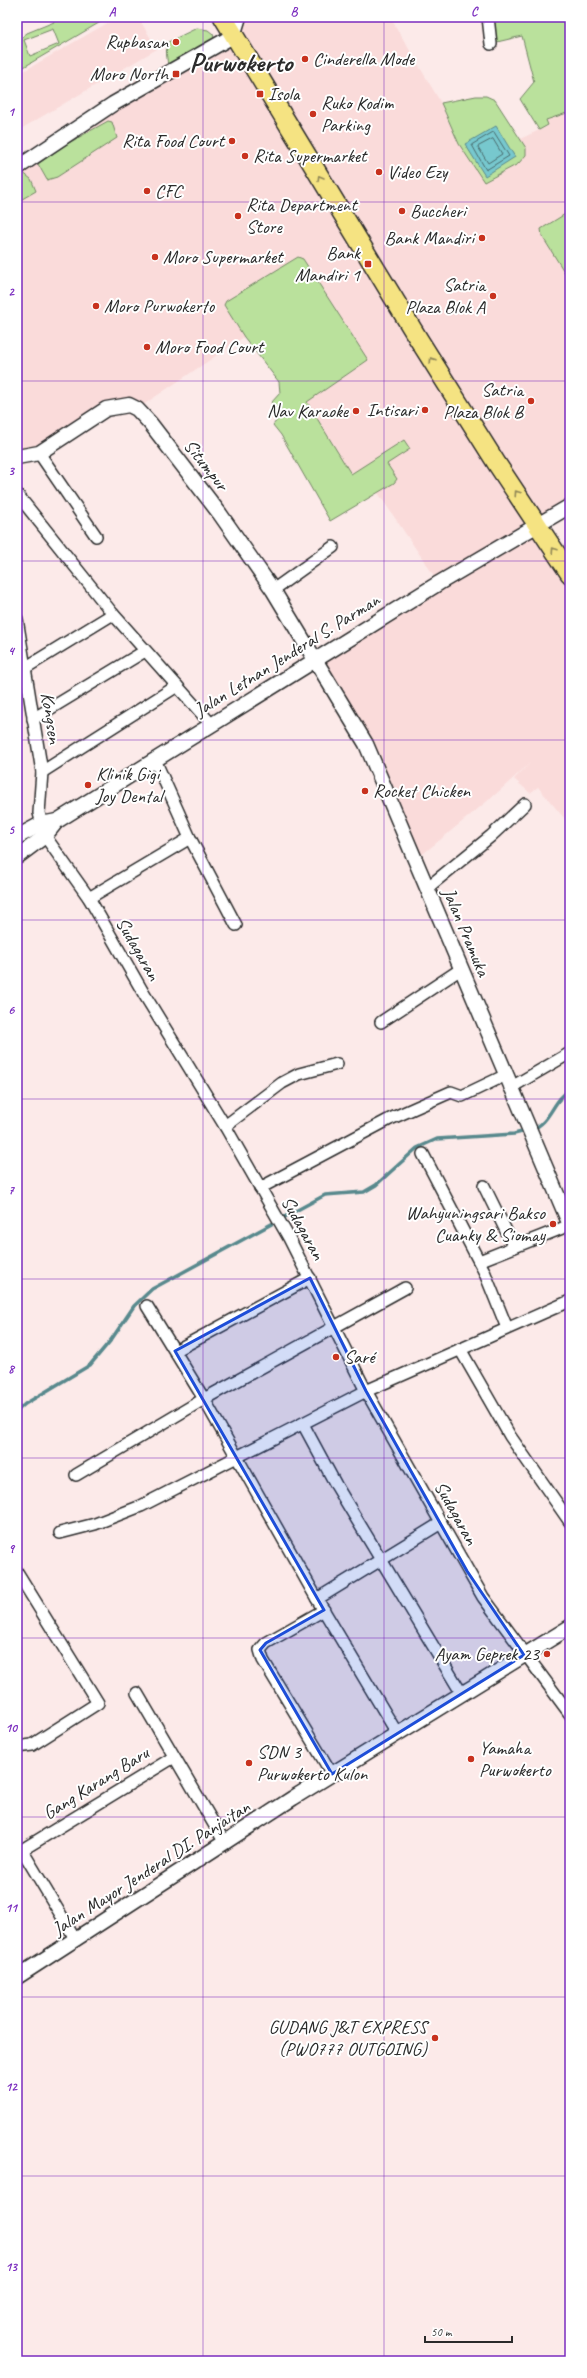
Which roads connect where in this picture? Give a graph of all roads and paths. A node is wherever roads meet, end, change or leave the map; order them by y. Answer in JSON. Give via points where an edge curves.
{"nodes":[{"id":1,"x":222,"y":17,"type":"edge"},
{"id":2,"x":240,"y":17,"type":"edge"},
{"id":3,"x":488,"y":17,"type":"edge"},
{"id":4,"x":233,"y":36,"type":"junction"},
{"id":5,"x":491,"y":44,"type":"dead end"},
{"id":6,"x":17,"y":168,"type":"edge"},
{"id":7,"x":39,"y":453,"type":"junction"},
{"id":8,"x":17,"y":457,"type":"edge"},
{"id":9,"x":17,"y":494,"type":"edge"},
{"id":10,"x":570,"y":506,"type":"edge"},
{"id":11,"x":538,"y":526,"type":"junction"},
{"id":12,"x":96,"y":536,"type":"dead end"},
{"id":13,"x":333,"y":547,"type":"dead end"},
{"id":14,"x":570,"y":574,"type":"edge"},
{"id":15,"x":273,"y":590,"type":"junction"},
{"id":16,"x":112,"y":614,"type":"junction"},
{"id":17,"x":17,"y":619,"type":"edge"},
{"id":18,"x":145,"y":651,"type":"junction"},
{"id":19,"x":316,"y":660,"type":"junction"},
{"id":20,"x":25,"y":668,"type":"junction"},
{"id":21,"x":176,"y":686,"type":"junction"},
{"id":22,"x":33,"y":719,"type":"junction"},
{"id":23,"x":211,"y":724,"type":"junction"},
{"id":24,"x":155,"y":760,"type":"junction"},
{"id":25,"x":42,"y":772,"type":"junction"},
{"id":26,"x":525,"y":804,"type":"dead end"},
{"id":27,"x":43,"y":830,"type":"junction"},
{"id":28,"x":17,"y":837,"type":"edge"},
{"id":29,"x":190,"y":838,"type":"junction"},
{"id":30,"x":17,"y":857,"type":"edge"},
{"id":31,"x":427,"y":888,"type":"junction"},
{"id":32,"x":89,"y":898,"type":"junction"},
{"id":33,"x":236,"y":925,"type":"dead end"},
{"id":34,"x":461,"y":969,"type":"junction"},
{"id":35,"x":381,"y":1022,"type":"dead end"},
{"id":36,"x":570,"y":1054,"type":"edge"},
{"id":37,"x":337,"y":1064,"type":"dead end"},
{"id":38,"x":506,"y":1075,"type":"junction"},
{"id":39,"x":510,"y":1088,"type":"junction"},
{"id":40,"x":225,"y":1126,"type":"junction"},
{"id":41,"x":423,"y":1154,"type":"dead end"},
{"id":42,"x":484,"y":1186,"type":"dead end"},
{"id":43,"x":260,"y":1188,"type":"junction"},
{"id":44,"x":570,"y":1225,"type":"edge"},
{"id":45,"x":514,"y":1247,"type":"junction"},
{"id":46,"x":479,"y":1261,"type":"junction"},
{"id":47,"x":310,"y":1278,"type":"junction"},
{"id":48,"x":405,"y":1288,"type":"dead end"},
{"id":49,"x":570,"y":1301,"type":"edge"},
{"id":50,"x":147,"y":1306,"type":"dead end"},
{"id":51,"x":335,"y":1327,"type":"junction"},
{"id":52,"x":507,"y":1328,"type":"junction"},
{"id":53,"x":460,"y":1349,"type":"junction"},
{"id":54,"x":175,"y":1351,"type":"junction"},
{"id":55,"x":366,"y":1391,"type":"junction"},
{"id":56,"x":204,"y":1399,"type":"junction"},
{"id":57,"x":303,"y":1424,"type":"junction"},
{"id":58,"x":236,"y":1456,"type":"junction"},
{"id":59,"x":76,"y":1475,"type":"dead end"},
{"id":60,"x":570,"y":1522,"type":"edge"},
{"id":61,"x":441,"y":1523,"type":"junction"},
{"id":62,"x":60,"y":1533,"type":"dead end"},
{"id":63,"x":381,"y":1559,"type":"junction"},
{"id":64,"x":17,"y":1572,"type":"edge"},
{"id":65,"x":317,"y":1599,"type":"junction"},
{"id":66,"x":324,"y":1610,"type":"junction"},
{"id":67,"x":570,"y":1627,"type":"edge"},
{"id":68,"x":524,"y":1655,"type":"junction"},
{"id":69,"x":137,"y":1693,"type":"dead end"},
{"id":70,"x":462,"y":1694,"type":"junction"},
{"id":71,"x":570,"y":1714,"type":"edge"},
{"id":72,"x":397,"y":1733,"type":"junction"},
{"id":73,"x":17,"y":1747,"type":"edge"},
{"id":74,"x":174,"y":1757,"type":"junction"},
{"id":75,"x":332,"y":1774,"type":"junction"},
{"id":76,"x":225,"y":1843,"type":"junction"},
{"id":77,"x":19,"y":1852,"type":"edge"},
{"id":78,"x":76,"y":1940,"type":"junction"},
{"id":79,"x":17,"y":1977,"type":"edge"}],
"edges":[{"from":1,"to":4,"type":"main road"},
{"from":2,"to":4,"type":"street"},
{"from":3,"to":5,"type":"street"},
{"from":4,"to":6,"type":"street","via":[[113,104]]},
{"from":11,"to":4,"type":"main road","one_way":true,"via":[[419,340]]},
{"from":7,"to":8,"type":"street","name":"Situmpur"},
{"from":7,"to":12,"type":"street"},
{"from":7,"to":15,"type":"street","name":"Situmpur","via":[[106,408],[129,405],[137,409],[220,514]]},
{"from":9,"to":16,"type":"street"},
{"from":10,"to":11,"type":"street","name":"Jalan Letnan Jenderal S. Parman"},
{"from":14,"to":11,"type":"main road","one_way":true},
{"from":11,"to":19,"type":"street","name":"Jalan Letnan Jenderal S. Parman","via":[[459,571]]},
{"from":13,"to":15,"type":"street"},
{"from":15,"to":19,"type":"street","name":"Situmpur"},
{"from":16,"to":18,"type":"street"},
{"from":16,"to":20,"type":"street"},
{"from":17,"to":20,"type":"street","name":"Kongsen"},
{"from":18,"to":21,"type":"street"},
{"from":18,"to":22,"type":"street"},
{"from":19,"to":23,"type":"street","name":"Jalan Letnan Jenderal S. Parman"},
{"from":19,"to":31,"type":"street","name":"Jalan Pramuka","via":[[366,744]]},
{"from":20,"to":22,"type":"street","name":"Kongsen"},
{"from":21,"to":23,"type":"street"},
{"from":21,"to":25,"type":"street"},
{"from":22,"to":25,"type":"street","name":"Kongsen"},
{"from":23,"to":24,"type":"street","name":"Jalan Letnan Jenderal S. Parman"},
{"from":24,"to":27,"type":"street","name":"Jalan Letnan Jenderal S. Parman"},
{"from":24,"to":29,"type":"street"},
{"from":25,"to":27,"type":"street","name":"Kongsen","via":[[39,813]]},
{"from":26,"to":31,"type":"street","via":[[491,836]]},
{"from":27,"to":28,"type":"street","name":"Jalan Letnan Jenderal S. Parman"},
{"from":27,"to":30,"type":"street","name":"Jalan Letnan Jenderal S. Parman"},
{"from":27,"to":32,"type":"street","name":"Sudagaran"},
{"from":29,"to":32,"type":"street"},
{"from":29,"to":33,"type":"street"},
{"from":31,"to":34,"type":"street","name":"Jalan Pramuka"},
{"from":32,"to":40,"type":"street","name":"Sudagaran"},
{"from":34,"to":35,"type":"street"},
{"from":34,"to":38,"type":"street","name":"Jalan Pramuka"},
{"from":36,"to":39,"type":"street"},
{"from":37,"to":40,"type":"street","via":[[299,1074],[282,1083]]},
{"from":38,"to":39,"type":"street","name":"Jalan Pramuka"},
{"from":38,"to":43,"type":"street","via":[[462,1096],[451,1092],[390,1119]]},
{"from":39,"to":44,"type":"street","name":"Jalan Pramuka"},
{"from":40,"to":43,"type":"street","name":"Sudagaran"},
{"from":41,"to":46,"type":"street"},
{"from":42,"to":45,"type":"street"},
{"from":43,"to":47,"type":"street","name":"Sudagaran"},
{"from":44,"to":45,"type":"street"},
{"from":45,"to":46,"type":"street"},
{"from":46,"to":52,"type":"street"},
{"from":47,"to":51,"type":"street","name":"Sudagaran"},
{"from":47,"to":54,"type":"street"},
{"from":48,"to":51,"type":"street"},
{"from":49,"to":52,"type":"street"},
{"from":50,"to":54,"type":"street"},
{"from":51,"to":55,"type":"street","name":"Sudagaran"},
{"from":51,"to":56,"type":"street"},
{"from":52,"to":53,"type":"street"},
{"from":53,"to":55,"type":"street"},
{"from":53,"to":60,"type":"street","via":[[510,1436]]},
{"from":54,"to":56,"type":"street"},
{"from":55,"to":57,"type":"street"},
{"from":55,"to":61,"type":"street","name":"Sudagaran"},
{"from":56,"to":58,"type":"street"},
{"from":56,"to":59,"type":"street"},
{"from":57,"to":58,"type":"street"},
{"from":57,"to":63,"type":"street"},
{"from":58,"to":62,"type":"street","via":[[141,1506],[95,1524]]},
{"from":58,"to":65,"type":"street"},
{"from":61,"to":63,"type":"street"},
{"from":61,"to":68,"type":"street","name":"Sudagaran","via":[[483,1597]]},
{"from":63,"to":65,"type":"street"},
{"from":63,"to":70,"type":"street"},
{"from":64,"to":73,"type":"street","via":[[98,1703],[32,1744]]},
{"from":65,"to":66,"type":"street"},
{"from":66,"to":72,"type":"street"},
{"from":66,"to":75,"type":"street","via":[[266,1643],[260,1650],[263,1660]]},
{"from":67,"to":68,"type":"street","name":"Jalan Mayor Jenderal DI. Panjaitan"},
{"from":68,"to":70,"type":"street","name":"Jalan Mayor Jenderal DI. Panjaitan"},
{"from":68,"to":71,"type":"street","name":"Sudagaran"},
{"from":69,"to":74,"type":"street"},
{"from":70,"to":72,"type":"street","name":"Jalan Mayor Jenderal DI. Panjaitan"},
{"from":72,"to":75,"type":"street","name":"Jalan Mayor Jenderal DI. Panjaitan"},
{"from":74,"to":76,"type":"street"},
{"from":74,"to":77,"type":"street","name":"Gang Karang Baru"},
{"from":75,"to":76,"type":"street","name":"Jalan Mayor Jenderal DI. Panjaitan"},
{"from":76,"to":78,"type":"street","name":"Jalan Mayor Jenderal DI. Panjaitan"},
{"from":77,"to":78,"type":"street"},
{"from":78,"to":79,"type":"street","name":"Jalan Mayor Jenderal DI. Panjaitan"}]}
